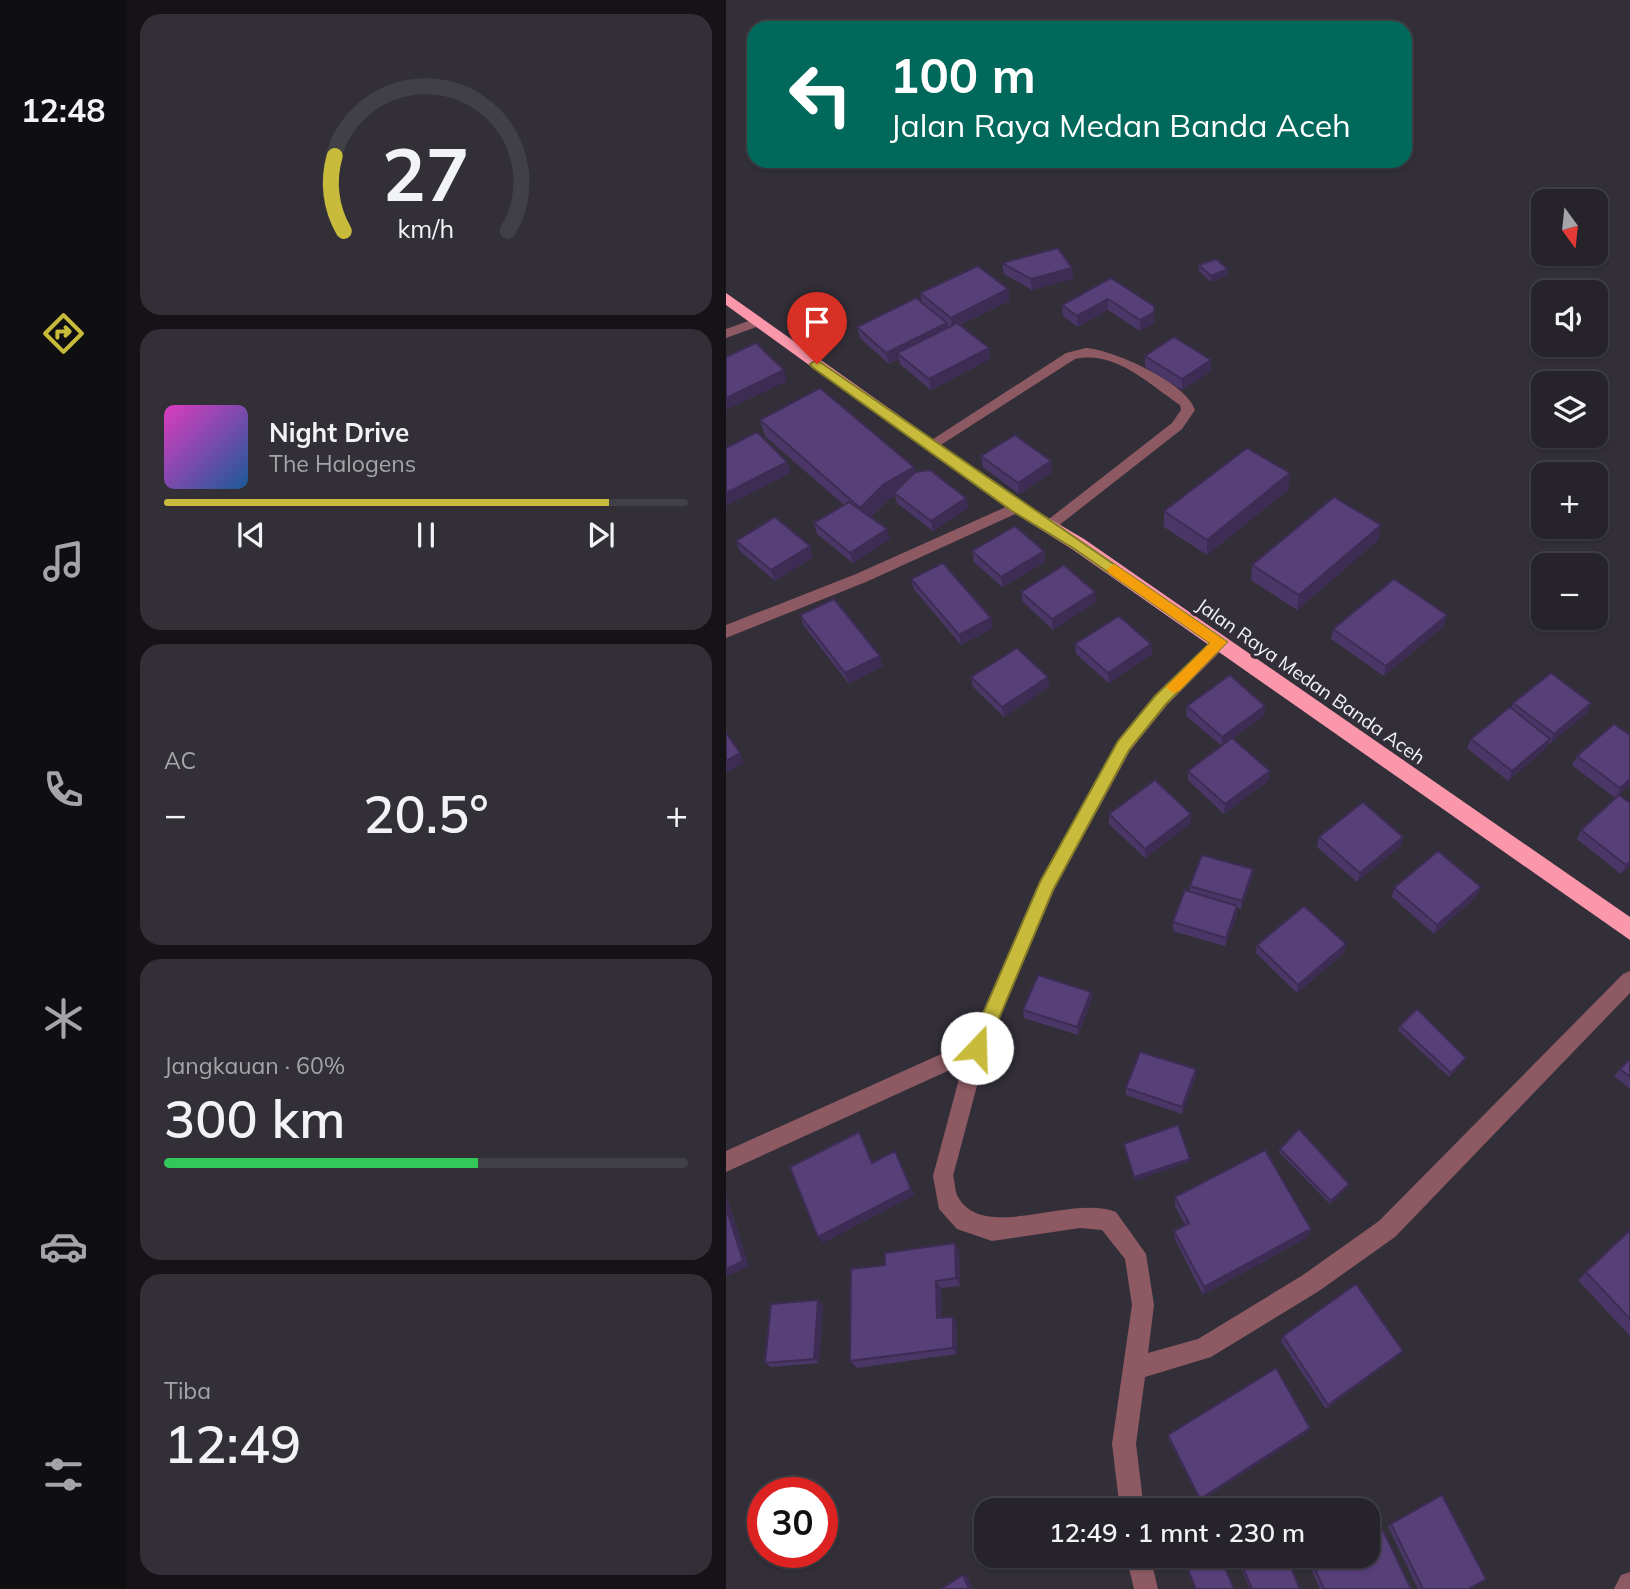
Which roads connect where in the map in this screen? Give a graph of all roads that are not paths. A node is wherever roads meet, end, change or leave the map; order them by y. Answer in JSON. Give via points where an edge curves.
{"nodes":[{"id":1,"x":726,"y":298,"type":"edge"},
{"id":2,"x":757,"y":321,"type":"junction"},
{"id":3,"x":726,"y":334,"type":"edge"},
{"id":4,"x":931,"y":445,"type":"junction"},
{"id":5,"x":1017,"y":507,"type":"junction"},
{"id":6,"x":1048,"y":526,"type":"junction"},
{"id":7,"x":726,"y":632,"type":"edge"},
{"id":8,"x":1220,"y":642,"type":"junction"},
{"id":9,"x":1630,"y":930,"type":"edge"},
{"id":10,"x":1630,"y":980,"type":"edge"},
{"id":11,"x":977,"y":1048,"type":"junction"},
{"id":12,"x":726,"y":1162,"type":"edge"},
{"id":13,"x":1136,"y":1368,"type":"junction"},
{"id":14,"x":1131,"y":1498,"type":"edge"},
{"id":15,"x":1141,"y":1568,"type":"edge"},
{"id":16,"x":1630,"y":1584,"type":"edge"},
{"id":17,"x":1146,"y":1589,"type":"edge"},
{"id":18,"x":1626,"y":1589,"type":"edge"}],
"edges":[{"from":1,"to":2,"type":"highway","name":"Jalan Raya Medan Banda Aceh"},
{"from":2,"to":3,"type":"street"},
{"from":2,"to":4,"type":"highway","name":"Jalan Raya Medan Banda Aceh"},
{"from":4,"to":5,"type":"highway","name":"Jalan Raya Medan Banda Aceh"},
{"from":4,"to":6,"type":"street","via":[[1071,356],[1087,351],[1108,354],[1186,403],[1188,410],[1177,426]]},
{"from":5,"to":6,"type":"highway","name":"Jalan Raya Medan Banda Aceh"},
{"from":5,"to":7,"type":"street","via":[[861,578]]},
{"from":6,"to":8,"type":"highway","name":"Jalan Raya Medan Banda Aceh"},
{"from":8,"to":9,"type":"highway","name":"Jalan Raya Medan Banda Aceh"},
{"from":8,"to":11,"type":"street","via":[[1161,700],[1124,746],[1046,887]]},
{"from":10,"to":13,"type":"street","via":[[1387,1229],[1311,1283],[1203,1349]]},
{"from":11,"to":12,"type":"street"},
{"from":11,"to":13,"type":"street","via":[[944,1176],[947,1201],[965,1221],[992,1230],[1080,1217],[1108,1220],[1135,1254],[1143,1305]]},
{"from":13,"to":14,"type":"street","via":[[1124,1444]]},
{"from":15,"to":17,"type":"street"},
{"from":16,"to":18,"type":"street"}]}
